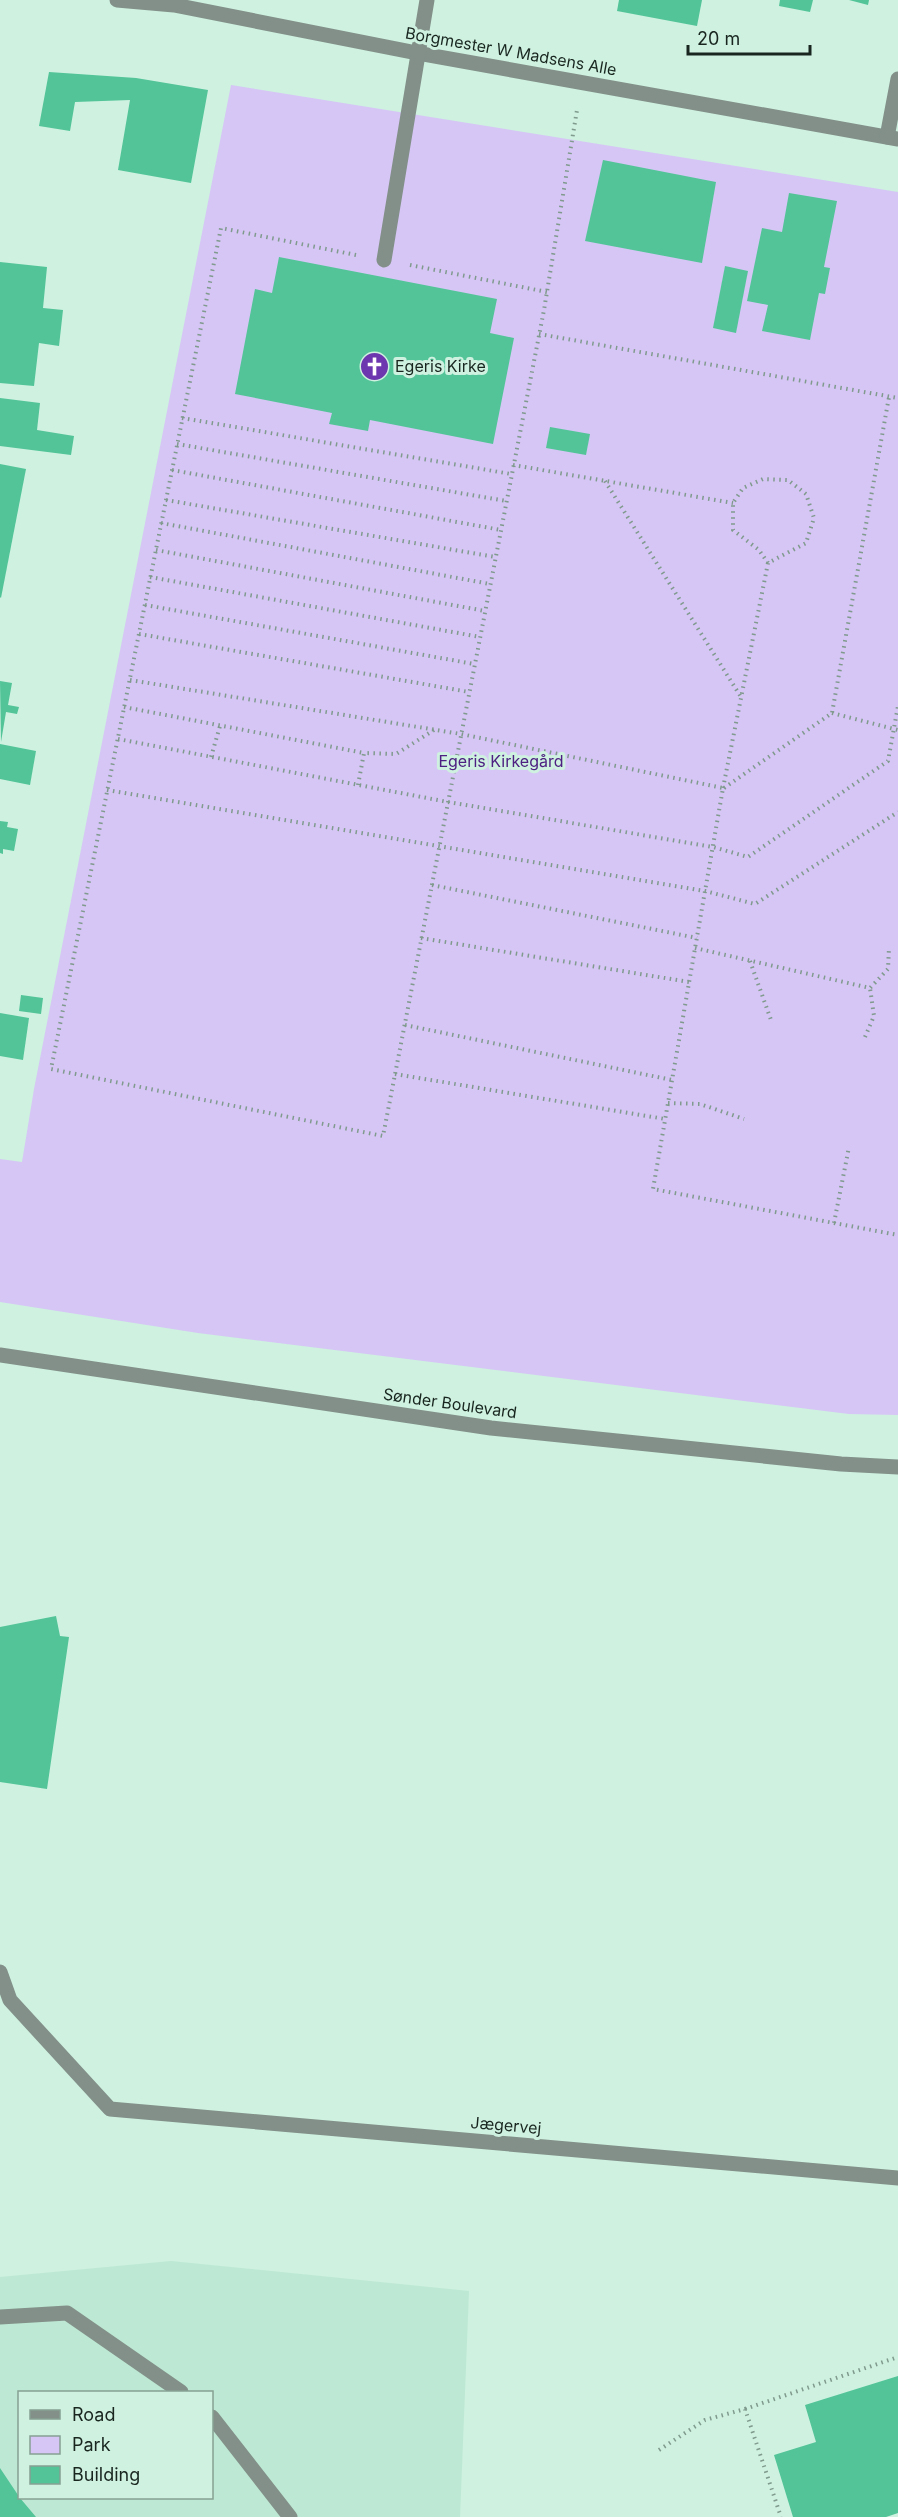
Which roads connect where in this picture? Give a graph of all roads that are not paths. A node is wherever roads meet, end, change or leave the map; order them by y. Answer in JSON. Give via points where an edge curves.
{"nodes":[{"id":1,"x":117,"y":0,"type":"edge"},
{"id":2,"x":427,"y":0,"type":"edge"},
{"id":3,"x":417,"y":53,"type":"junction"},
{"id":4,"x":898,"y":79,"type":"edge"},
{"id":5,"x":892,"y":138,"type":"edge"},
{"id":6,"x":384,"y":260,"type":"road end"},
{"id":7,"x":0,"y":1355,"type":"edge"},
{"id":8,"x":898,"y":1467,"type":"edge"},
{"id":9,"x":0,"y":1972,"type":"edge"},
{"id":10,"x":898,"y":2178,"type":"edge"},
{"id":11,"x":0,"y":2317,"type":"edge"},
{"id":12,"x":180,"y":2391,"type":"edge"},
{"id":13,"x":213,"y":2418,"type":"edge"},
{"id":14,"x":290,"y":2517,"type":"edge"}],
"edges":[{"from":1,"to":3,"type":"street","name":"Borgmester W Madsens Alle","via":[[174,5]]},
{"from":2,"to":3,"type":"street"},
{"from":3,"to":5,"type":"street","name":"Borgmester W Madsens Alle"},
{"from":3,"to":6,"type":"street"},
{"from":4,"to":5,"type":"street"},
{"from":7,"to":8,"type":"street","name":"Sønder Boulevard","via":[[491,1428]]},
{"from":9,"to":10,"type":"street","name":"Jægervej","via":[[10,2000],[110,2109]]},
{"from":11,"to":12,"type":"street","via":[[67,2313]]},
{"from":13,"to":14,"type":"street"}]}
